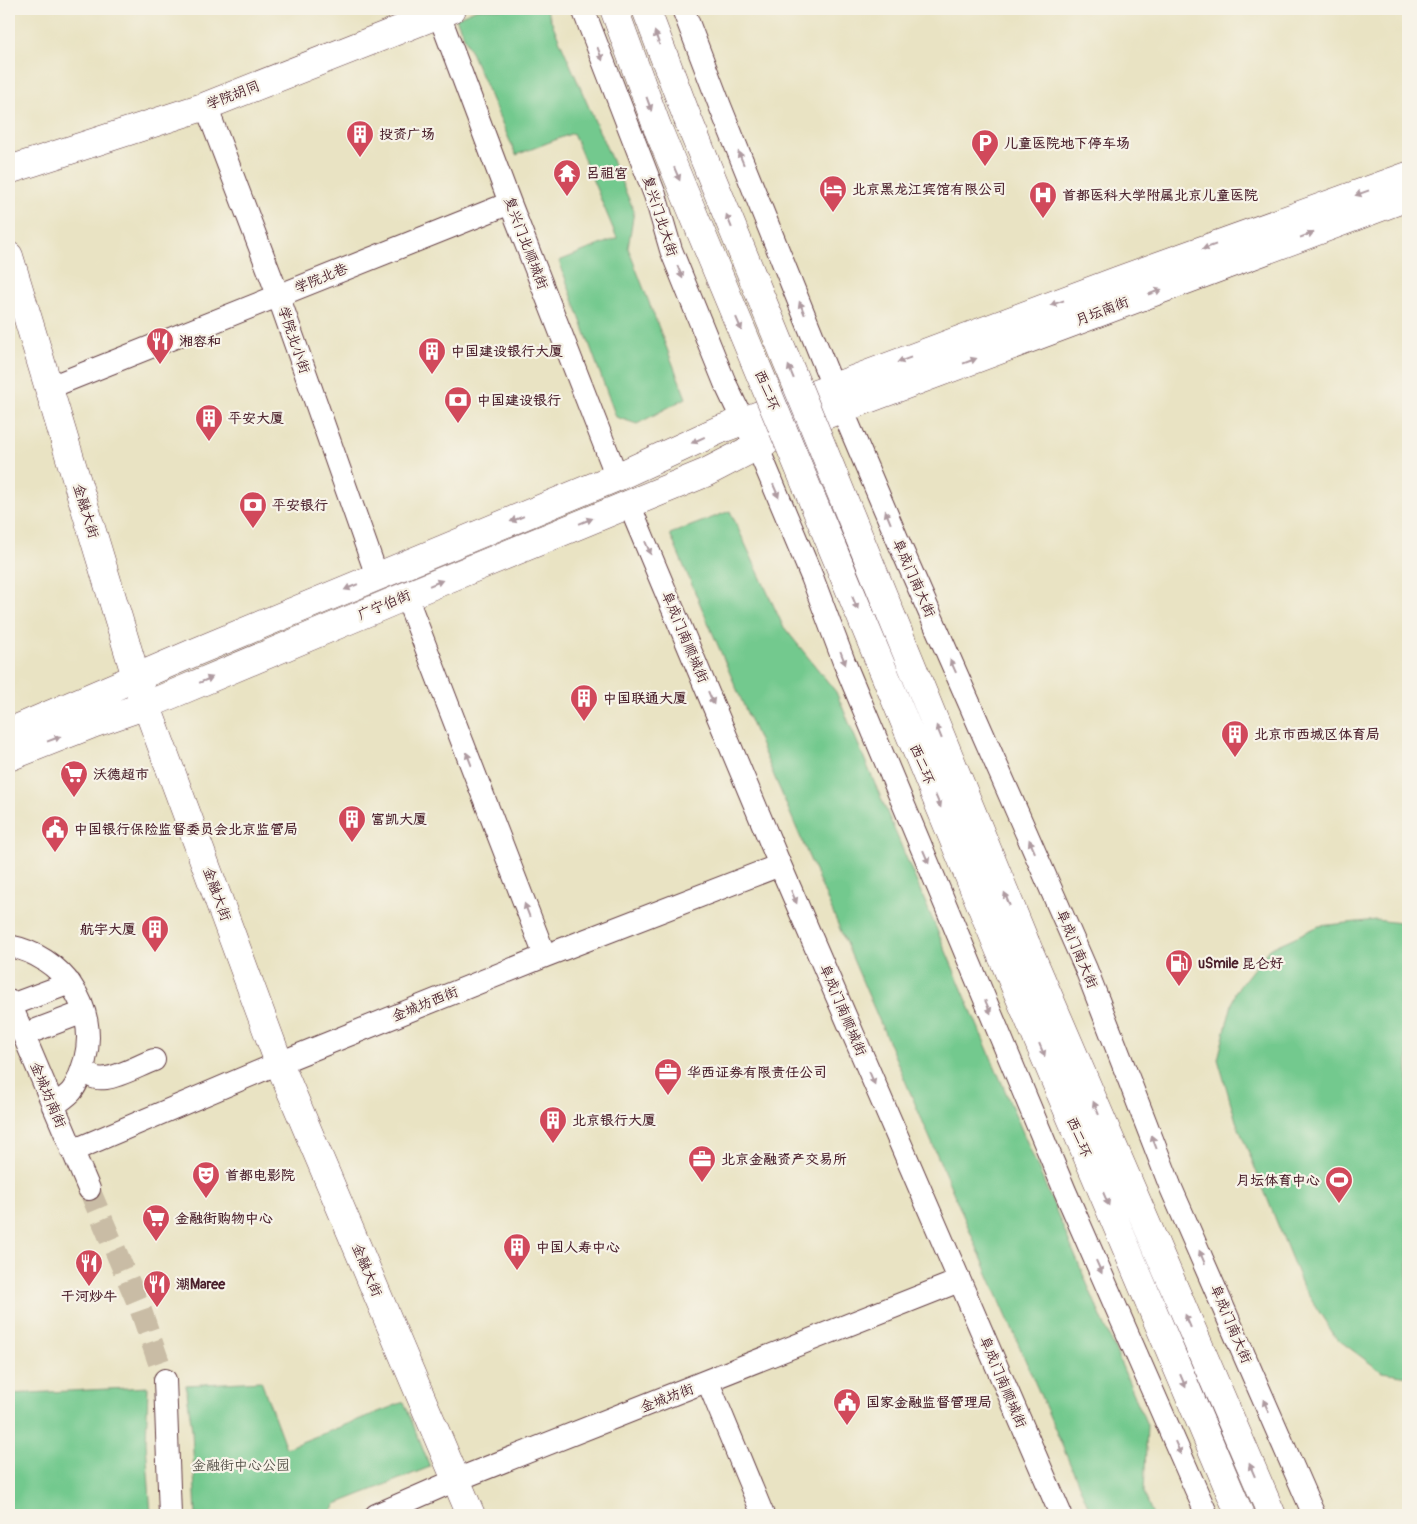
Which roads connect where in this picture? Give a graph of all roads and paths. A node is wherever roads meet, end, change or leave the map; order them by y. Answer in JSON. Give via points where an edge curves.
{"nodes":[{"id":1,"x":583,"y":9,"type":"edge"},
{"id":2,"x":614,"y":9,"type":"edge"},
{"id":3,"x":646,"y":9,"type":"edge"},
{"id":4,"x":683,"y":9,"type":"edge"},
{"id":5,"x":443,"y":10,"type":"edge"},
{"id":6,"x":206,"y":106,"type":"junction"},
{"id":7,"x":9,"y":170,"type":"edge"},
{"id":8,"x":1408,"y":176,"type":"edge"},
{"id":9,"x":1408,"y":197,"type":"edge"},
{"id":10,"x":510,"y":203,"type":"junction"},
{"id":11,"x":9,"y":256,"type":"edge"},
{"id":12,"x":278,"y":295,"type":"junction"},
{"id":13,"x":9,"y":297,"type":"edge"},
{"id":14,"x":48,"y":388,"type":"junction"},
{"id":15,"x":838,"y":397,"type":"junction"},
{"id":16,"x":792,"y":415,"type":"junction"},
{"id":17,"x":743,"y":421,"type":"junction"},
{"id":18,"x":757,"y":446,"type":"junction"},
{"id":19,"x":617,"y":477,"type":"junction"},
{"id":20,"x":629,"y":504,"type":"junction"},
{"id":21,"x":898,"y":543,"type":"junction"},
{"id":22,"x":855,"y":561,"type":"junction"},
{"id":23,"x":377,"y":576,"type":"junction"},
{"id":24,"x":812,"y":577,"type":"junction"},
{"id":25,"x":406,"y":596,"type":"junction"},
{"id":26,"x":131,"y":679,"type":"junction"},
{"id":27,"x":141,"y":707,"type":"junction"},
{"id":28,"x":9,"y":732,"type":"edge"},
{"id":29,"x":9,"y":757,"type":"edge"},
{"id":30,"x":780,"y":865,"type":"junction"},
{"id":31,"x":9,"y":946,"type":"edge"},
{"id":32,"x":545,"y":956,"type":"junction"},
{"id":33,"x":70,"y":983,"type":"junction"},
{"id":34,"x":84,"y":1012,"type":"junction"},
{"id":35,"x":13,"y":1016,"type":"edge"},
{"id":36,"x":154,"y":1060,"type":"dead end"},
{"id":37,"x":84,"y":1065,"type":"junction"},
{"id":38,"x":274,"y":1066,"type":"junction"},
{"id":39,"x":53,"y":1106,"type":"junction"},
{"id":40,"x":72,"y":1151,"type":"junction"},
{"id":41,"x":89,"y":1189,"type":"tunnel mouth"},
{"id":42,"x":959,"y":1281,"type":"junction"},
{"id":43,"x":165,"y":1380,"type":"tunnel mouth"},
{"id":44,"x":708,"y":1382,"type":"junction"},
{"id":45,"x":456,"y":1480,"type":"junction"},
{"id":46,"x":170,"y":1515,"type":"edge"},
{"id":47,"x":376,"y":1515,"type":"edge"},
{"id":48,"x":471,"y":1515,"type":"edge"},
{"id":49,"x":763,"y":1515,"type":"edge"},
{"id":50,"x":1060,"y":1515,"type":"edge"},
{"id":51,"x":1207,"y":1515,"type":"edge"},
{"id":52,"x":1240,"y":1515,"type":"edge"},
{"id":53,"x":1272,"y":1515,"type":"edge"},
{"id":54,"x":1314,"y":1515,"type":"edge"}],
"edges":[{"from":1,"to":17,"type":"street","name":"复兴门北大街","one_way":true,"via":[[655,195],[671,250]]},
{"from":2,"to":52,"type":"main road","name":"西二环","one_way":true,"bridge":true,"via":[[658,128],[998,947]]},
{"from":53,"to":3,"type":"main road","name":"西二环","one_way":true,"bridge":true,"via":[[1026,944],[687,117]]},
{"from":15,"to":4,"type":"street","one_way":true},
{"from":5,"to":6,"type":"main road","name":"学院胡同"},
{"from":5,"to":10,"type":"street","name":"复兴门北顺城街"},
{"from":6,"to":7,"type":"main road","name":"学院胡同"},
{"from":6,"to":12,"type":"street","name":"学院北小街"},
{"from":8,"to":15,"type":"main road","name":"月坛南街","one_way":true,"via":[[1119,280]]},
{"from":15,"to":9,"type":"main road","name":"月坛南街","one_way":true},
{"from":10,"to":12,"type":"street","name":"学院北巷"},
{"from":10,"to":19,"type":"street","name":"复兴门北顺城街"},
{"from":11,"to":14,"type":"main road","name":"金融大街"},
{"from":12,"to":14,"type":"street","name":"学院北巷"},
{"from":12,"to":23,"type":"street","name":"学院北小街"},
{"from":13,"to":26,"type":"main road","name":"金融大街"},
{"from":14,"to":26,"type":"main road","name":"金融大街"},
{"from":15,"to":16,"type":"main road","name":"月坛南街"},
{"from":21,"to":15,"type":"street","name":"阜成门南大街","one_way":true},
{"from":16,"to":17,"type":"main road","name":"广宁伯街"},
{"from":16,"to":18,"type":"main road","name":"广宁伯街"},
{"from":16,"to":22,"type":"street"},
{"from":17,"to":18,"type":"street","name":"复兴门北大街"},
{"from":17,"to":19,"type":"main road","name":"广宁伯街","one_way":true},
{"from":18,"to":20,"type":"main road","name":"广宁伯街","via":[[705,474]]},
{"from":18,"to":24,"type":"street","one_way":true},
{"from":19,"to":23,"type":"main road","name":"广宁伯街","one_way":true},
{"from":25,"to":20,"type":"main road","name":"广宁伯街","one_way":true},
{"from":20,"to":30,"type":"street","name":"阜成门南顺城街","one_way":true},
{"from":21,"to":22,"type":"street"},
{"from":54,"to":21,"type":"street","name":"阜成门南大街","one_way":true,"via":[[1172,1188],[1086,969]]},
{"from":22,"to":24,"type":"street"},
{"from":23,"to":26,"type":"main road","name":"广宁伯街","one_way":true},
{"from":24,"to":51,"type":"street","one_way":true,"via":[[1061,1182]]},
{"from":27,"to":25,"type":"main road","name":"广宁伯街","one_way":true},
{"from":32,"to":25,"type":"street","one_way":true},
{"from":26,"to":27,"type":"main road","name":"金融大街"},
{"from":26,"to":28,"type":"main road","name":"广宁伯街"},
{"from":29,"to":27,"type":"main road","name":"广宁伯街","one_way":true},
{"from":27,"to":38,"type":"main road","name":"金融大街"},
{"from":30,"to":32,"type":"street","name":"金城坊西街"},
{"from":30,"to":42,"type":"street","name":"阜成门南顺城街","one_way":true},
{"from":31,"to":33,"type":"street","via":[[36,954]]},
{"from":32,"to":38,"type":"street","name":"金城坊西街"},
{"from":33,"to":34,"type":"street"},
{"from":33,"to":35,"type":"street"},
{"from":34,"to":35,"type":"street"},
{"from":34,"to":37,"type":"street","via":[[88,1042]]},
{"from":35,"to":39,"type":"street","name":"金城坊南街"},
{"from":36,"to":37,"type":"street","via":[[100,1079],[91,1077]]},
{"from":37,"to":39,"type":"street","via":[[71,1092]]},
{"from":38,"to":40,"type":"street","name":"金城坊西街"},
{"from":38,"to":45,"type":"main road","name":"金融大街"},
{"from":39,"to":40,"type":"street","name":"金城坊南街"},
{"from":40,"to":41,"type":"street","name":"金城坊南街"},
{"from":42,"to":44,"type":"street","name":"金城坊街"},
{"from":42,"to":50,"type":"street","name":"阜成门南顺城街"},
{"from":43,"to":46,"type":"street"},
{"from":44,"to":45,"type":"street","name":"金城坊街"},
{"from":44,"to":49,"type":"street"},
{"from":45,"to":47,"type":"street","name":"金城坊街"},
{"from":45,"to":48,"type":"main road","name":"金融大街"}]}
